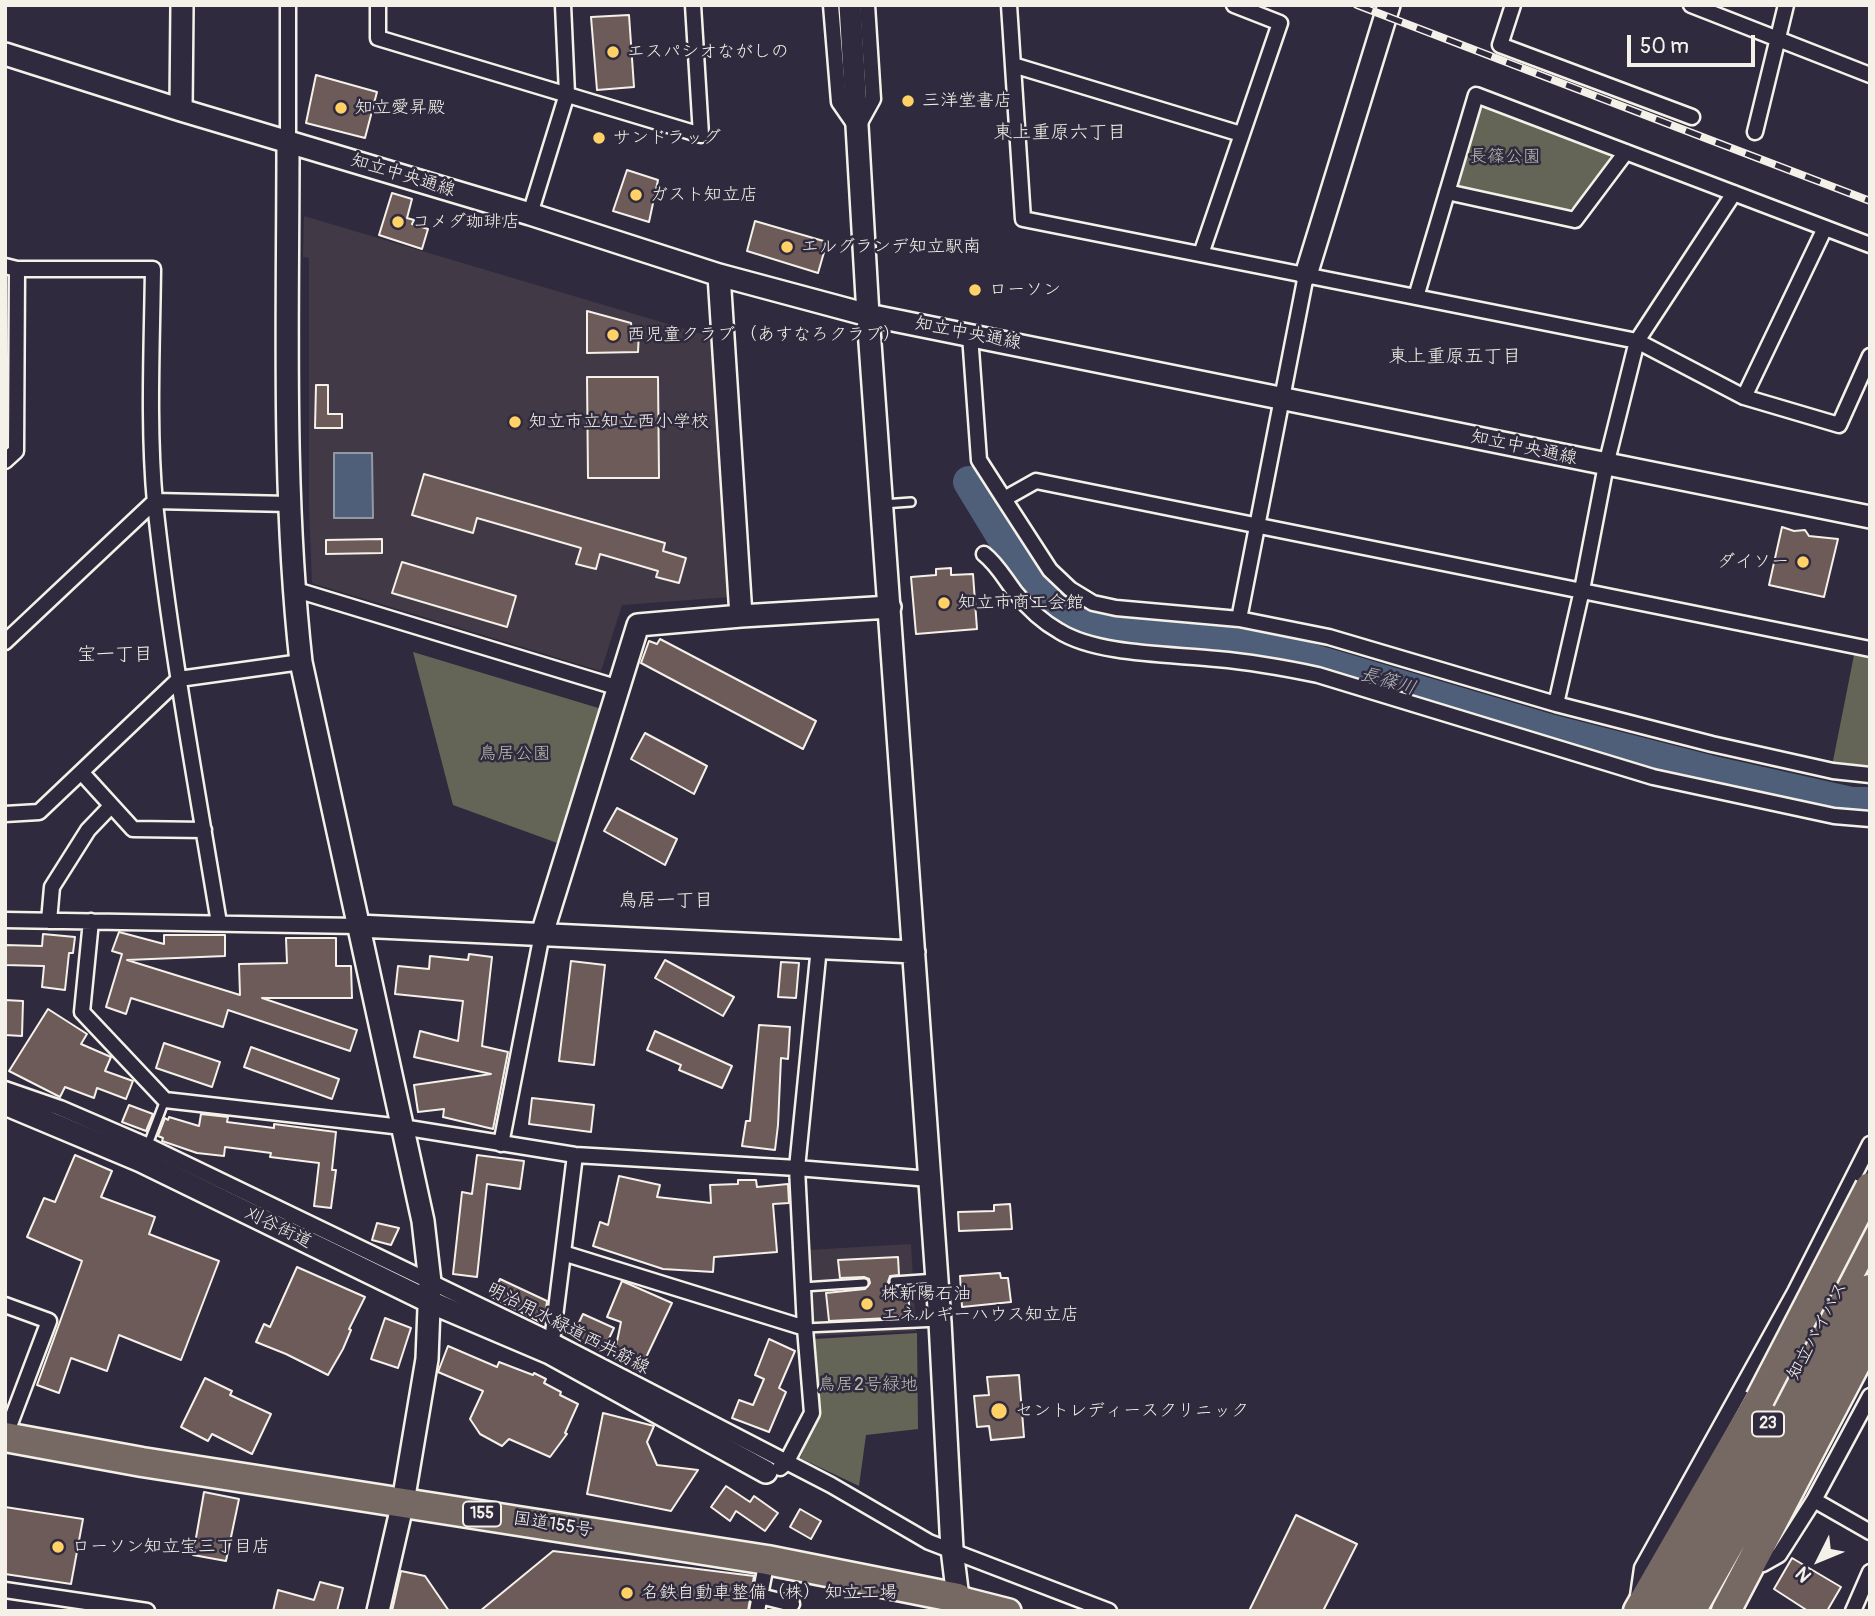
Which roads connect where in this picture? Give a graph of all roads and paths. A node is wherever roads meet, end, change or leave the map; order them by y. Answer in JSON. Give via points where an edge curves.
{"nodes":[{"id":1,"x":182,"y":5,"type":"edge"},
{"id":2,"x":288,"y":5,"type":"edge"},
{"id":3,"x":378,"y":5,"type":"edge"},
{"id":4,"x":563,"y":5,"type":"edge"},
{"id":5,"x":693,"y":5,"type":"edge"},
{"id":6,"x":831,"y":5,"type":"edge"},
{"id":7,"x":850,"y":5,"type":"edge"},
{"id":8,"x":867,"y":5,"type":"edge"},
{"id":9,"x":1009,"y":5,"type":"edge"},
{"id":10,"x":1234,"y":5,"type":"edge"},
{"id":11,"x":1389,"y":5,"type":"edge"},
{"id":12,"x":1513,"y":5,"type":"edge"},
{"id":13,"x":1690,"y":5,"type":"edge"},
{"id":14,"x":1786,"y":5,"type":"edge"},
{"id":15,"x":842,"y":30,"type":"junction"},
{"id":16,"x":1777,"y":39,"type":"junction"},
{"id":17,"x":5,"y":54,"type":"edge"},
{"id":18,"x":1013,"y":65,"type":"junction"},
{"id":19,"x":1870,"y":75,"type":"edge"},
{"id":20,"x":567,"y":94,"type":"junction"},
{"id":21,"x":181,"y":110,"type":"junction"},
{"id":22,"x":1692,"y":117,"type":"dead end"},
{"id":23,"x":857,"y":128,"type":"junction"},
{"id":24,"x":1755,"y":132,"type":"dead end"},
{"id":25,"x":1241,"y":134,"type":"junction"},
{"id":26,"x":288,"y":142,"type":"junction"},
{"id":27,"x":1626,"y":152,"type":"junction"},
{"id":28,"x":1447,"y":192,"type":"junction"},
{"id":29,"x":1734,"y":193,"type":"junction"},
{"id":30,"x":530,"y":214,"type":"junction"},
{"id":31,"x":1825,"y":228,"type":"junction"},
{"id":32,"x":1870,"y":245,"type":"edge"},
{"id":33,"x":1201,"y":254,"type":"junction"},
{"id":34,"x":11,"y":267,"type":"edge"},
{"id":35,"x":719,"y":275,"type":"junction"},
{"id":36,"x":1306,"y":275,"type":"junction"},
{"id":37,"x":1416,"y":297,"type":"junction"},
{"id":38,"x":868,"y":314,"type":"junction"},
{"id":39,"x":970,"y":335,"type":"junction"},
{"id":40,"x":1637,"y":341,"type":"junction"},
{"id":41,"x":1870,"y":356,"type":"edge"},
{"id":42,"x":1744,"y":397,"type":"junction"},
{"id":43,"x":1282,"y":400,"type":"junction"},
{"id":44,"x":5,"y":461,"type":"edge"},
{"id":45,"x":1606,"y":465,"type":"junction"},
{"id":46,"x":1004,"y":499,"type":"junction"},
{"id":47,"x":155,"y":501,"type":"junction"},
{"id":48,"x":911,"y":502,"type":"dead end"},
{"id":49,"x":289,"y":504,"type":"junction"},
{"id":50,"x":883,"y":505,"type":"junction"},
{"id":51,"x":1870,"y":517,"type":"edge"},
{"id":52,"x":1259,"y":525,"type":"junction"},
{"id":53,"x":984,"y":554,"type":"dead end"},
{"id":54,"x":293,"y":589,"type":"junction"},
{"id":55,"x":1582,"y":590,"type":"junction"},
{"id":56,"x":890,"y":607,"type":"junction"},
{"id":57,"x":741,"y":615,"type":"junction"},
{"id":58,"x":1239,"y":619,"type":"junction"},
{"id":59,"x":5,"y":642,"type":"edge"},
{"id":60,"x":1870,"y":649,"type":"edge"},
{"id":61,"x":302,"y":662,"type":"junction"},
{"id":62,"x":179,"y":679,"type":"junction"},
{"id":63,"x":619,"y":688,"type":"junction"},
{"id":64,"x":1556,"y":704,"type":"junction"},
{"id":65,"x":82,"y":773,"type":"junction"},
{"id":66,"x":1870,"y":775,"type":"edge"},
{"id":67,"x":111,"y":806,"type":"junction"},
{"id":68,"x":5,"y":814,"type":"edge"},
{"id":69,"x":1870,"y":819,"type":"edge"},
{"id":70,"x":204,"y":830,"type":"junction"},
{"id":71,"x":5,"y":920,"type":"edge"},
{"id":72,"x":91,"y":920,"type":"junction"},
{"id":73,"x":49,"y":921,"type":"junction"},
{"id":74,"x":219,"y":923,"type":"junction"},
{"id":75,"x":358,"y":926,"type":"junction"},
{"id":76,"x":542,"y":934,"type":"junction"},
{"id":77,"x":819,"y":947,"type":"junction"},
{"id":78,"x":914,"y":952,"type":"junction"},
{"id":79,"x":5,"y":1089,"type":"edge"},
{"id":80,"x":165,"y":1100,"type":"junction"},
{"id":81,"x":5,"y":1104,"type":"edge"},
{"id":82,"x":402,"y":1127,"type":"junction"},
{"id":83,"x":501,"y":1144,"type":"junction"},
{"id":84,"x":1870,"y":1144,"type":"edge"},
{"id":85,"x":144,"y":1153,"type":"junction"},
{"id":86,"x":575,"y":1154,"type":"junction"},
{"id":87,"x":797,"y":1168,"type":"junction"},
{"id":88,"x":930,"y":1179,"type":"junction"},
{"id":89,"x":1870,"y":1187,"type":"edge"},
{"id":90,"x":1842,"y":1200,"type":"junction"},
{"id":91,"x":1870,"y":1213,"type":"edge"},
{"id":92,"x":1870,"y":1235,"type":"edge"},
{"id":93,"x":563,"y":1253,"type":"junction"},
{"id":94,"x":936,"y":1278,"type":"junction"},
{"id":95,"x":894,"y":1281,"type":"dead end"},
{"id":96,"x":864,"y":1283,"type":"dead end"},
{"id":97,"x":803,"y":1287,"type":"junction"},
{"id":98,"x":1870,"y":1289,"type":"edge"},
{"id":99,"x":430,"y":1292,"type":"junction"},
{"id":100,"x":5,"y":1305,"type":"edge"},
{"id":101,"x":940,"y":1322,"type":"junction"},
{"id":102,"x":805,"y":1328,"type":"junction"},
{"id":103,"x":1870,"y":1336,"type":"edge"},
{"id":104,"x":557,"y":1353,"type":"junction"},
{"id":105,"x":1870,"y":1396,"type":"edge"},
{"id":106,"x":5,"y":1437,"type":"edge"},
{"id":107,"x":776,"y":1468,"type":"junction"},
{"id":108,"x":1814,"y":1500,"type":"junction"},
{"id":109,"x":403,"y":1502,"type":"junction"},
{"id":110,"x":1870,"y":1532,"type":"edge"},
{"id":111,"x":951,"y":1549,"type":"junction"},
{"id":112,"x":767,"y":1560,"type":"junction"},
{"id":113,"x":1752,"y":1560,"type":"junction"},
{"id":114,"x":1870,"y":1572,"type":"edge"},
{"id":115,"x":5,"y":1590,"type":"edge"},
{"id":116,"x":758,"y":1603,"type":"edge"},
{"id":117,"x":792,"y":1604,"type":"dead end"},
{"id":118,"x":963,"y":1605,"type":"edge"},
{"id":119,"x":147,"y":1611,"type":"edge"},
{"id":120,"x":378,"y":1611,"type":"edge"},
{"id":121,"x":1009,"y":1611,"type":"edge"},
{"id":122,"x":1109,"y":1611,"type":"edge"},
{"id":123,"x":1637,"y":1611,"type":"edge"},
{"id":124,"x":1663,"y":1611,"type":"edge"},
{"id":125,"x":1692,"y":1611,"type":"edge"},
{"id":126,"x":1726,"y":1611,"type":"edge"},
{"id":127,"x":1853,"y":1611,"type":"edge"}],
"edges":[{"from":1,"to":21,"type":"street"},
{"from":2,"to":26,"type":"street"},
{"from":3,"to":20,"type":"street","via":[[378,38]]},
{"from":4,"to":20,"type":"street"},
{"from":5,"to":20,"type":"street","via":[[701,135]]},
{"from":6,"to":15,"type":"street"},
{"from":7,"to":15,"type":"street"},
{"from":8,"to":23,"type":"street","via":[[873,99]]},
{"from":9,"to":18,"type":"street"},
{"from":10,"to":25,"type":"street","via":[[1280,23]]},
{"from":11,"to":36,"type":"street"},
{"from":12,"to":22,"type":"street","via":[[1500,45]]},
{"from":13,"to":16,"type":"street"},
{"from":14,"to":16,"type":"street"},
{"from":15,"to":23,"type":"street"},
{"from":16,"to":19,"type":"street"},
{"from":16,"to":24,"type":"street"},
{"from":17,"to":21,"type":"street","name":"知立中央通線"},
{"from":18,"to":25,"type":"street"},
{"from":18,"to":33,"type":"street","via":[[1023,219]]},
{"from":20,"to":30,"type":"street"},
{"from":21,"to":26,"type":"street","name":"知立中央通線"},
{"from":23,"to":38,"type":"street"},
{"from":25,"to":33,"type":"street"},
{"from":26,"to":30,"type":"street","name":"知立中央通線"},
{"from":26,"to":49,"type":"street"},
{"from":27,"to":28,"type":"street","via":[[1575,220]]},
{"from":27,"to":28,"type":"street","via":[[1476,95]]},
{"from":27,"to":29,"type":"street"},
{"from":28,"to":37,"type":"street"},
{"from":29,"to":31,"type":"street"},
{"from":29,"to":40,"type":"street"},
{"from":30,"to":35,"type":"street","name":"知立中央通線"},
{"from":31,"to":32,"type":"street"},
{"from":31,"to":42,"type":"street"},
{"from":33,"to":36,"type":"street"},
{"from":34,"to":44,"type":"street","via":[[16,451]]},
{"from":34,"to":47,"type":"street","via":[[153,269]]},
{"from":35,"to":38,"type":"street","name":"知立中央通線"},
{"from":35,"to":57,"type":"street"},
{"from":36,"to":37,"type":"street"},
{"from":36,"to":43,"type":"street"},
{"from":37,"to":40,"type":"street"},
{"from":38,"to":39,"type":"street","name":"知立中央通線"},
{"from":38,"to":50,"type":"street"},
{"from":39,"to":43,"type":"street","name":"知立中央通線"},
{"from":39,"to":46,"type":"street","via":[[979,460]]},
{"from":40,"to":42,"type":"street"},
{"from":40,"to":45,"type":"street"},
{"from":41,"to":42,"type":"street","via":[[1839,425]]},
{"from":43,"to":45,"type":"street","name":"知立中央通線"},
{"from":43,"to":52,"type":"street"},
{"from":45,"to":51,"type":"street","name":"知立中央通線"},
{"from":45,"to":55,"type":"street"},
{"from":46,"to":52,"type":"street","via":[[1036,481]]},
{"from":46,"to":58,"type":"street","via":[[1050,570],[1093,603]]},
{"from":47,"to":49,"type":"street"},
{"from":47,"to":59,"type":"street"},
{"from":47,"to":62,"type":"street"},
{"from":48,"to":50,"type":"lane"},
{"from":49,"to":54,"type":"street"},
{"from":50,"to":56,"type":"street"},
{"from":52,"to":55,"type":"street"},
{"from":52,"to":58,"type":"street"},
{"from":53,"to":69,"type":"street","via":[[1037,617],[1083,642],[1318,675],[1653,776],[1834,816]]},
{"from":54,"to":61,"type":"street"},
{"from":54,"to":63,"type":"street"},
{"from":55,"to":60,"type":"street"},
{"from":55,"to":64,"type":"street"},
{"from":56,"to":57,"type":"street"},
{"from":56,"to":78,"type":"street"},
{"from":57,"to":63,"type":"street","via":[[638,625]]},
{"from":58,"to":64,"type":"street","via":[[1329,637]]},
{"from":61,"to":62,"type":"street"},
{"from":61,"to":75,"type":"street"},
{"from":62,"to":65,"type":"street"},
{"from":62,"to":70,"type":"street"},
{"from":63,"to":76,"type":"street"},
{"from":64,"to":66,"type":"street","via":[[1712,744]]},
{"from":65,"to":67,"type":"street"},
{"from":65,"to":68,"type":"street","via":[[39,812]]},
{"from":67,"to":70,"type":"street","via":[[133,829]]},
{"from":67,"to":73,"type":"street","via":[[88,830],[51,887]]},
{"from":70,"to":74,"type":"street"},
{"from":71,"to":73,"type":"street"},
{"from":72,"to":73,"type":"street"},
{"from":72,"to":74,"type":"street"},
{"from":72,"to":80,"type":"street","via":[[82,1012]]},
{"from":74,"to":75,"type":"street"},
{"from":75,"to":76,"type":"street"},
{"from":75,"to":82,"type":"street"},
{"from":76,"to":77,"type":"street"},
{"from":76,"to":83,"type":"street"},
{"from":77,"to":78,"type":"street"},
{"from":77,"to":87,"type":"street"},
{"from":78,"to":88,"type":"street"},
{"from":79,"to":85,"type":"street","via":[[60,1108]]},
{"from":80,"to":82,"type":"street"},
{"from":80,"to":85,"type":"lane"},
{"from":81,"to":85,"type":"street","name":"刈谷街道"},
{"from":82,"to":83,"type":"street"},
{"from":82,"to":99,"type":"street","via":[[423,1221]]},
{"from":83,"to":86,"type":"street"},
{"from":84,"to":90,"type":"street"},
{"from":85,"to":99,"type":"street","name":"刈谷街道"},
{"from":86,"to":87,"type":"street"},
{"from":86,"to":93,"type":"street"},
{"from":87,"to":88,"type":"street"},
{"from":87,"to":97,"type":"street"},
{"from":88,"to":94,"type":"street"},
{"from":89,"to":123,"type":"highway","bridge":true,"via":[[1760,1399]]},
{"from":90,"to":91,"type":"street"},
{"from":90,"to":123,"type":"street","via":[[1642,1568]]},
{"from":92,"to":124,"type":"highway","name":"知立バイパス","number":"23"},
{"from":93,"to":102,"type":"street"},
{"from":93,"to":104,"type":"street"},
{"from":94,"to":95,"type":"lane"},
{"from":94,"to":101,"type":"street"},
{"from":96,"to":97,"type":"lane"},
{"from":97,"to":102,"type":"street"},
{"from":98,"to":125,"type":"highway","name":"知立バイパス","number":"23"},
{"from":99,"to":104,"type":"street","name":"刈谷街道"},
{"from":99,"to":109,"type":"street","via":[[427,1359]]},
{"from":100,"to":106,"type":"street","via":[[49,1321]]},
{"from":101,"to":102,"type":"lane"},
{"from":101,"to":111,"type":"street"},
{"from":102,"to":107,"type":"street","via":[[812,1413]]},
{"from":103,"to":113,"type":"highway"},
{"from":104,"to":107,"type":"street","name":"刈谷街道"},
{"from":105,"to":108,"type":"street"},
{"from":106,"to":109,"type":"highway","name":"国道155号","number":"155"},
{"from":107,"to":111,"type":"street","via":[[831,1485],[929,1542]]},
{"from":108,"to":110,"type":"street"},
{"from":108,"to":113,"type":"street","via":[[1779,1555],[1763,1564]]},
{"from":109,"to":112,"type":"highway","name":"国道155号","number":"155"},
{"from":109,"to":120,"type":"street"},
{"from":111,"to":118,"type":"street"},
{"from":111,"to":122,"type":"street"},
{"from":112,"to":116,"type":"street"},
{"from":112,"to":118,"type":"highway","name":"国道155号","number":"155"},
{"from":113,"to":126,"type":"highway"},
{"from":114,"to":127,"type":"street"},
{"from":115,"to":119,"type":"street"},
{"from":116,"to":117,"type":"street"},
{"from":118,"to":121,"type":"main road"}]}
